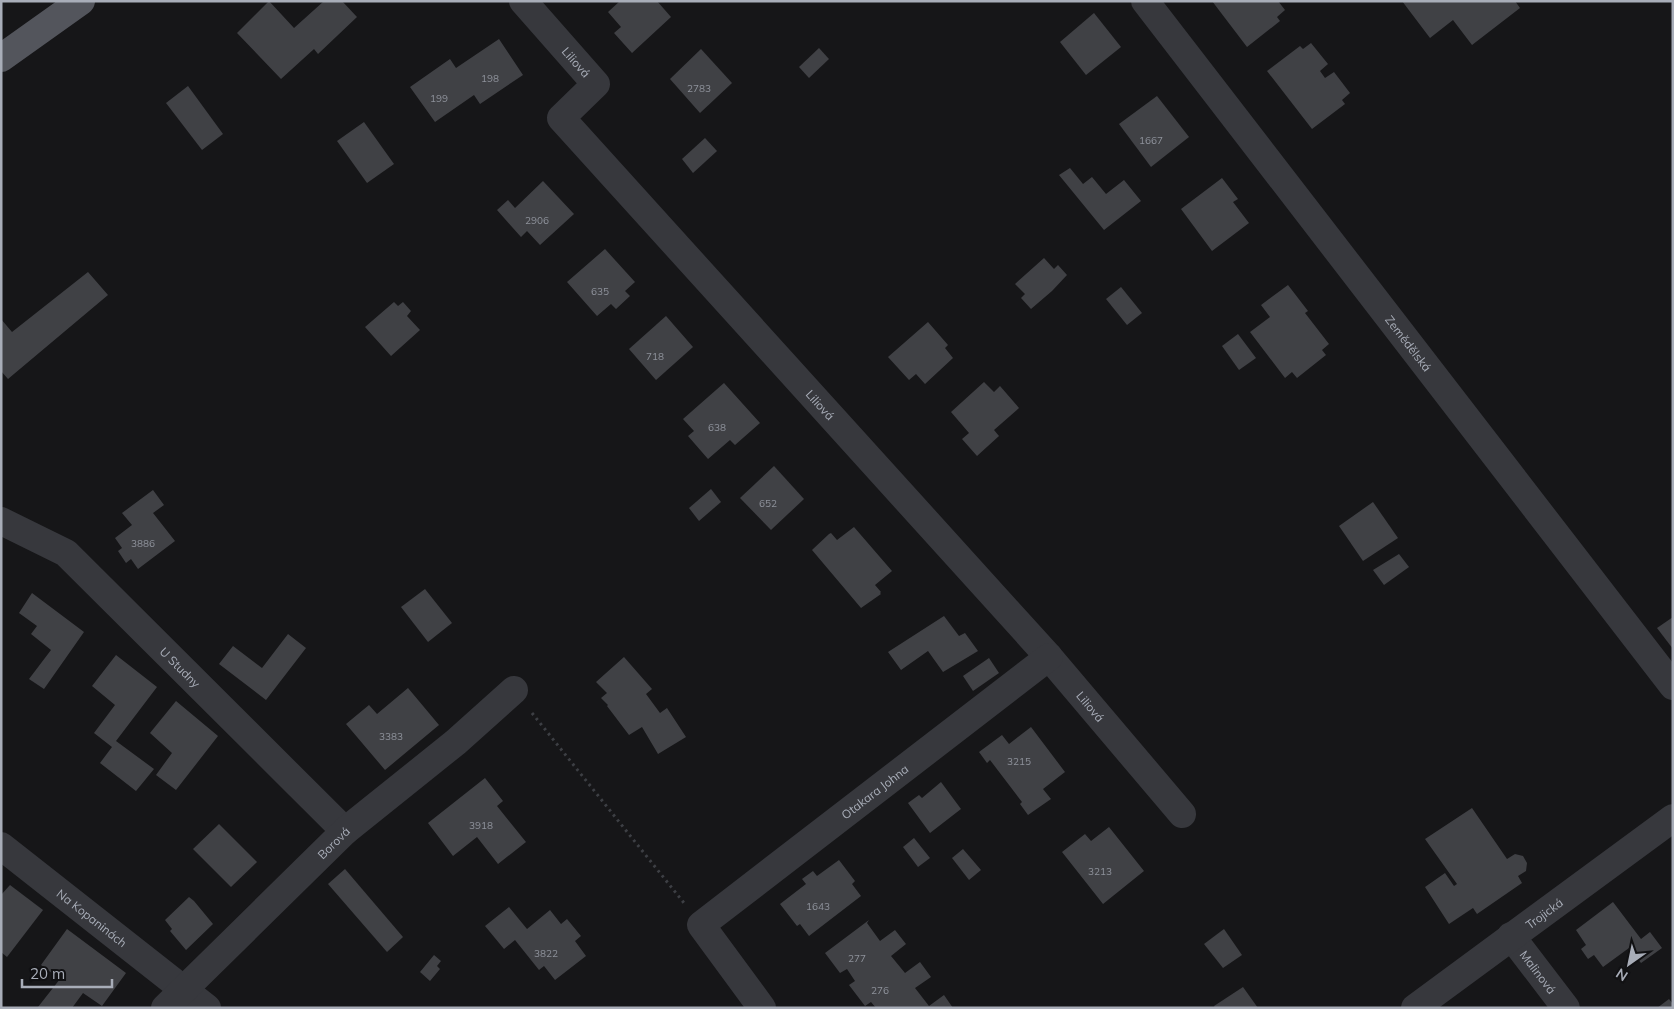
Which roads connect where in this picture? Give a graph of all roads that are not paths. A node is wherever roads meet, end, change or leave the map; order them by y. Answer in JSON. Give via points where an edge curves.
{"nodes":[{"id":1,"x":81,"y":1,"type":"edge"},
{"id":2,"x":523,"y":1,"type":"edge"},
{"id":3,"x":1145,"y":1,"type":"edge"},
{"id":4,"x":1,"y":58,"type":"edge"},
{"id":5,"x":1,"y":521,"type":"edge"},
{"id":6,"x":1049,"y":657,"type":"junction"},
{"id":7,"x":1673,"y":686,"type":"edge"},
{"id":8,"x":514,"y":690,"type":"road end"},
{"id":9,"x":1182,"y":814,"type":"dead end"},
{"id":10,"x":1673,"y":818,"type":"edge"},
{"id":11,"x":345,"y":831,"type":"junction"},
{"id":12,"x":1,"y":846,"type":"edge"},
{"id":13,"x":1511,"y":936,"type":"junction"},
{"id":14,"x":184,"y":988,"type":"junction"},
{"id":15,"x":166,"y":1008,"type":"edge"},
{"id":16,"x":208,"y":1008,"type":"edge"},
{"id":17,"x":762,"y":1008,"type":"edge"},
{"id":18,"x":1415,"y":1008,"type":"edge"},
{"id":19,"x":1566,"y":1008,"type":"edge"}],
"edges":[{"from":1,"to":4,"type":"main road"},
{"from":2,"to":6,"type":"street","name":"Liliová","via":[[596,84],[561,118]]},
{"from":3,"to":7,"type":"street","name":"Zemědělská"},
{"from":5,"to":11,"type":"street","name":"U Studny","via":[[66,553]]},
{"from":6,"to":9,"type":"street","name":"Liliová"},
{"from":6,"to":17,"type":"street","name":"Otakara Johna","via":[[701,926]]},
{"from":8,"to":11,"type":"street","name":"Borová","via":[[456,742]]},
{"from":10,"to":13,"type":"street","name":"Trojická"},
{"from":11,"to":14,"type":"street","name":"Borová"},
{"from":12,"to":14,"type":"street","name":"Na Kopaninách"},
{"from":13,"to":18,"type":"street","name":"Trojická"},
{"from":13,"to":19,"type":"street","name":"Malinová"},
{"from":14,"to":15,"type":"street","name":"Borová"},
{"from":14,"to":16,"type":"street","name":"Na Kopaninách"}]}
